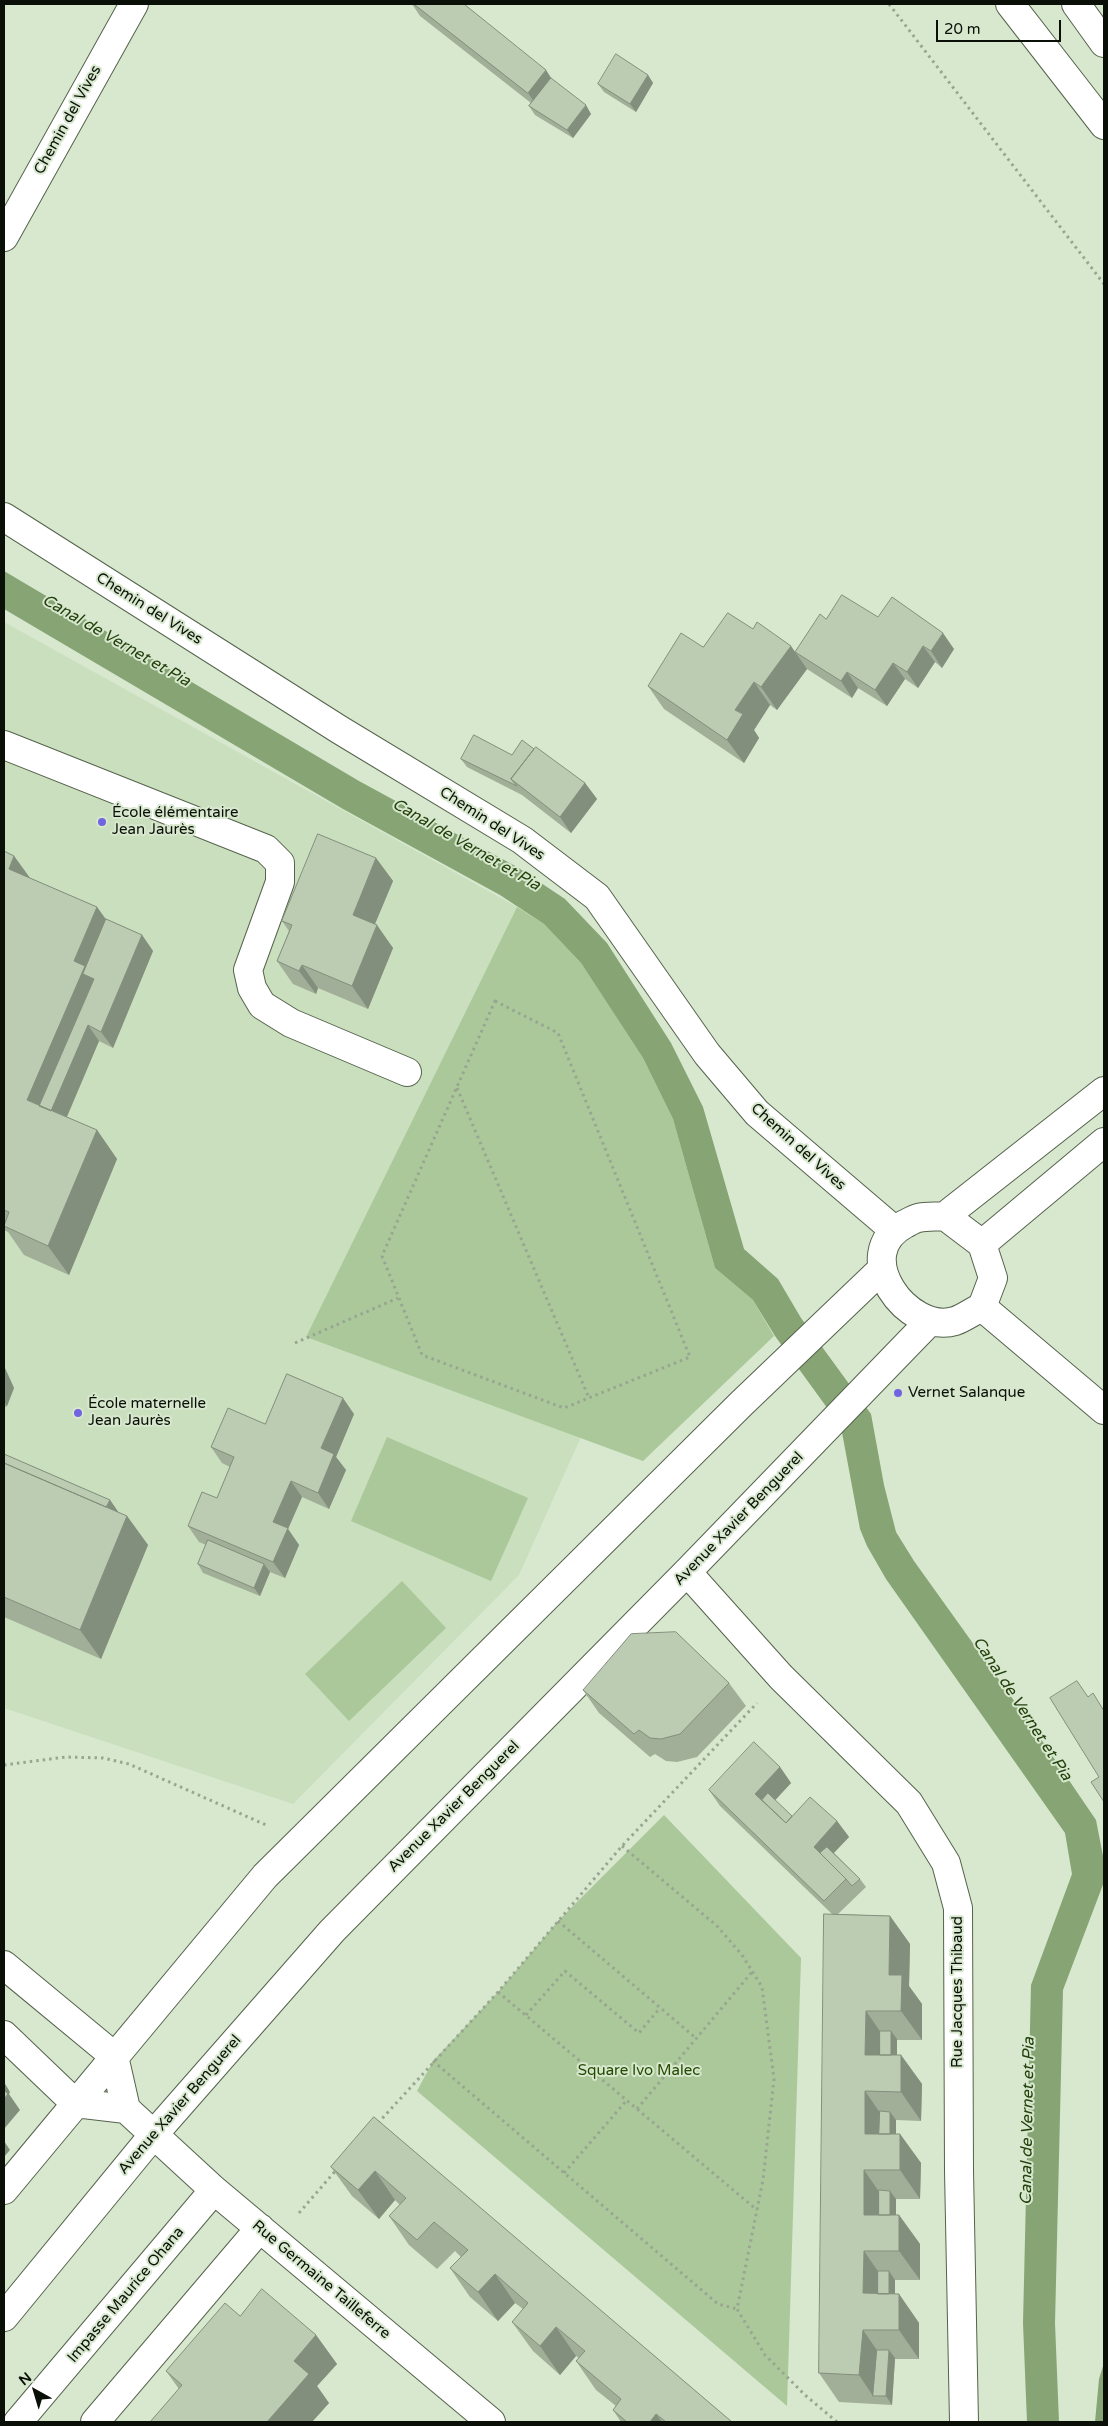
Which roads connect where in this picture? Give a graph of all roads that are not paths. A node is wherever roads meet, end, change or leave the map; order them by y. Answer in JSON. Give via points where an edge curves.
{"nodes":[{"id":1,"x":134,"y":4,"type":"edge"},
{"id":2,"x":1010,"y":4,"type":"edge"},
{"id":3,"x":1076,"y":4,"type":"edge"},
{"id":4,"x":1104,"y":42,"type":"edge"},
{"id":5,"x":1104,"y":125,"type":"edge"},
{"id":6,"x":4,"y":237,"type":"edge"},
{"id":7,"x":4,"y":517,"type":"edge"},
{"id":8,"x":4,"y":745,"type":"edge"},
{"id":9,"x":407,"y":1072,"type":"dead end"},
{"id":10,"x":1104,"y":1090,"type":"edge"},
{"id":11,"x":1104,"y":1142,"type":"edge"},
{"id":12,"x":945,"y":1216,"type":"junction"},
{"id":13,"x":894,"y":1230,"type":"junction"},
{"id":14,"x":982,"y":1244,"type":"junction"},
{"id":15,"x":882,"y":1270,"type":"junction"},
{"id":16,"x":982,"y":1307,"type":"junction"},
{"id":17,"x":930,"y":1321,"type":"junction"},
{"id":18,"x":1104,"y":1410,"type":"edge"},
{"id":19,"x":687,"y":1572,"type":"junction"},
{"id":20,"x":4,"y":1965,"type":"edge"},
{"id":21,"x":4,"y":2035,"type":"edge"},
{"id":22,"x":114,"y":2056,"type":"junction"},
{"id":23,"x":76,"y":2103,"type":"junction"},
{"id":24,"x":126,"y":2109,"type":"junction"},
{"id":25,"x":154,"y":2134,"type":"junction"},
{"id":26,"x":4,"y":2190,"type":"edge"},
{"id":27,"x":214,"y":2190,"type":"junction"},
{"id":28,"x":267,"y":2234,"type":"junction"},
{"id":29,"x":4,"y":2317,"type":"edge"},
{"id":30,"x":18,"y":2422,"type":"edge"},
{"id":31,"x":95,"y":2422,"type":"edge"},
{"id":32,"x":491,"y":2422,"type":"edge"},
{"id":33,"x":964,"y":2422,"type":"edge"}],
"edges":[{"from":1,"to":6,"type":"street","name":"Chemin del Vives"},
{"from":2,"to":5,"type":"street"},
{"from":3,"to":4,"type":"street"},
{"from":7,"to":13,"type":"street","name":"Chemin del Vives","via":[[340,730],[522,840],[597,897],[707,1054],[757,1114]]},
{"from":8,"to":9,"type":"street","via":[[266,849],[280,863],[280,882],[248,970],[252,988],[262,1005],[291,1023]]},
{"from":10,"to":12,"type":"street"},
{"from":11,"to":14,"type":"street"},
{"from":12,"to":13,"type":"street","via":[[918,1218]]},
{"from":12,"to":14,"type":"street"},
{"from":13,"to":15,"type":"street","via":[[881,1250]]},
{"from":14,"to":16,"type":"street","via":[[993,1278]]},
{"from":15,"to":17,"type":"street","via":[[894,1296]]},
{"from":15,"to":22,"type":"street","via":[[741,1404],[265,1876]]},
{"from":16,"to":17,"type":"street","via":[[954,1321]]},
{"from":16,"to":18,"type":"street"},
{"from":17,"to":19,"type":"street","name":"Avenue Xavier Benguerel"},
{"from":19,"to":25,"type":"street","name":"Avenue Xavier Benguerel","via":[[332,1931]]},
{"from":19,"to":33,"type":"street","name":"Rue Jacques Thibaud","via":[[781,1676],[909,1803],[946,1863],[958,1908],[958,2161]]},
{"from":20,"to":22,"type":"street"},
{"from":21,"to":23,"type":"street"},
{"from":22,"to":23,"type":"street"},
{"from":22,"to":24,"type":"street"},
{"from":23,"to":24,"type":"street"},
{"from":23,"to":26,"type":"street"},
{"from":24,"to":25,"type":"street","name":"Rue Germaine Tailleferre"},
{"from":25,"to":27,"type":"street","name":"Rue Germaine Tailleferre"},
{"from":25,"to":29,"type":"street","name":"Avenue Xavier Benguerel"},
{"from":27,"to":28,"type":"street","name":"Rue Germaine Tailleferre"},
{"from":27,"to":30,"type":"street","name":"Impasse Maurice Ohana"},
{"from":28,"to":31,"type":"street"},
{"from":28,"to":32,"type":"street","name":"Rue Germaine Tailleferre"}]}
